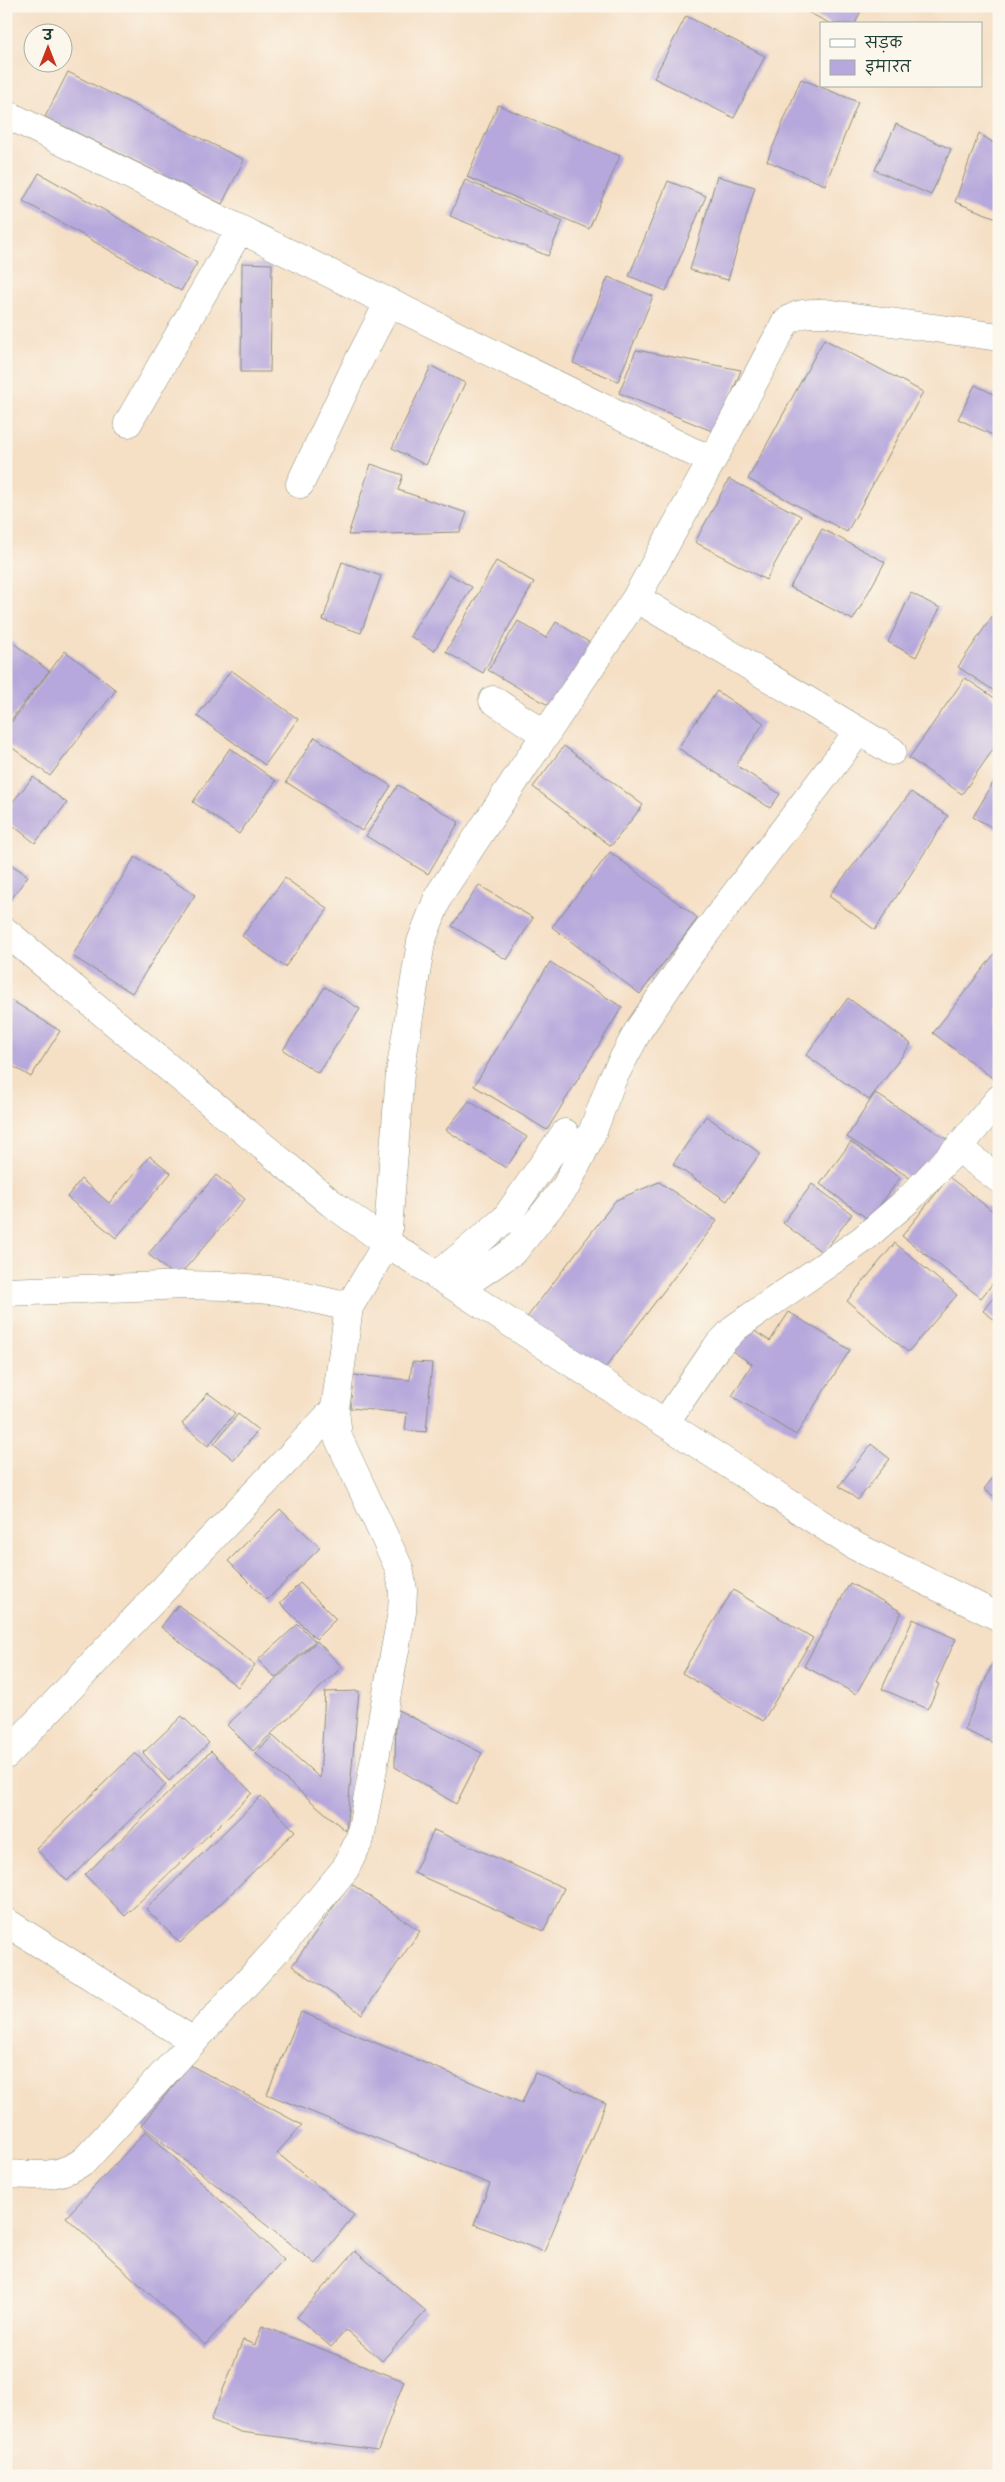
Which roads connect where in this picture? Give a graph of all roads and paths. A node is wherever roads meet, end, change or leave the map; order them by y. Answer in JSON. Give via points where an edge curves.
{"nodes":[{"id":1,"x":8,"y":120,"type":"edge"},
{"id":2,"x":240,"y":229,"type":"junction"},
{"id":3,"x":389,"y":302,"type":"junction"},
{"id":4,"x":999,"y":337,"type":"edge"},
{"id":5,"x":128,"y":423,"type":"dead end"},
{"id":6,"x":714,"y":454,"type":"junction"},
{"id":7,"x":300,"y":484,"type":"dead end"},
{"id":8,"x":636,"y":598,"type":"junction"},
{"id":9,"x":493,"y":700,"type":"dead end"},
{"id":10,"x":858,"y":732,"type":"junction"},
{"id":11,"x":546,"y":735,"type":"junction"},
{"id":12,"x":892,"y":751,"type":"dead end"},
{"id":13,"x":6,"y":932,"type":"edge"},
{"id":14,"x":999,"y":1099,"type":"edge"},
{"id":15,"x":565,"y":1132,"type":"dead end"},
{"id":16,"x":958,"y":1148,"type":"junction"},
{"id":17,"x":999,"y":1179,"type":"edge"},
{"id":18,"x":387,"y":1243,"type":"junction"},
{"id":19,"x":448,"y":1283,"type":"junction"},
{"id":20,"x":6,"y":1292,"type":"edge"},
{"id":21,"x":349,"y":1307,"type":"junction"},
{"id":22,"x":335,"y":1409,"type":"junction"},
{"id":23,"x":665,"y":1423,"type":"junction"},
{"id":24,"x":999,"y":1617,"type":"edge"},
{"id":25,"x":6,"y":1755,"type":"edge"},
{"id":26,"x":6,"y":1922,"type":"edge"},
{"id":27,"x":192,"y":2041,"type":"junction"},
{"id":28,"x":6,"y":2174,"type":"edge"}],
"edges":[{"from":1,"to":2,"type":"street"},
{"from":2,"to":3,"type":"street"},
{"from":2,"to":5,"type":"street"},
{"from":3,"to":6,"type":"street","via":[[693,452],[704,456]]},
{"from":3,"to":7,"type":"street"},
{"from":4,"to":6,"type":"street","via":[[826,313],[801,313],[791,317],[779,331]]},
{"from":6,"to":8,"type":"street"},
{"from":8,"to":10,"type":"street"},
{"from":8,"to":11,"type":"street"},
{"from":9,"to":11,"type":"street"},
{"from":10,"to":12,"type":"street"},
{"from":10,"to":19,"type":"street","via":[[692,951],[639,1029],[612,1080],[566,1186],[515,1250]]},
{"from":11,"to":18,"type":"street","via":[[439,895],[421,942],[400,1073]]},
{"from":13,"to":18,"type":"street","via":[[331,1203]]},
{"from":14,"to":16,"type":"street"},
{"from":15,"to":19,"type":"street","via":[[505,1219]]},
{"from":16,"to":17,"type":"street"},
{"from":16,"to":23,"type":"street","via":[[908,1200],[862,1240],[736,1327],[716,1348]]},
{"from":18,"to":19,"type":"street"},
{"from":18,"to":21,"type":"street"},
{"from":19,"to":23,"type":"street"},
{"from":20,"to":21,"type":"street","via":[[225,1286],[280,1291]]},
{"from":21,"to":22,"type":"street"},
{"from":22,"to":25,"type":"street"},
{"from":22,"to":27,"type":"street","via":[[338,1437],[400,1568],[403,1590],[402,1612],[366,1815],[360,1839],[345,1869],[236,1996]]},
{"from":23,"to":24,"type":"street","via":[[855,1546]]},
{"from":26,"to":27,"type":"street"},
{"from":27,"to":28,"type":"street","via":[[85,2160],[72,2169],[42,2176]]}]}
